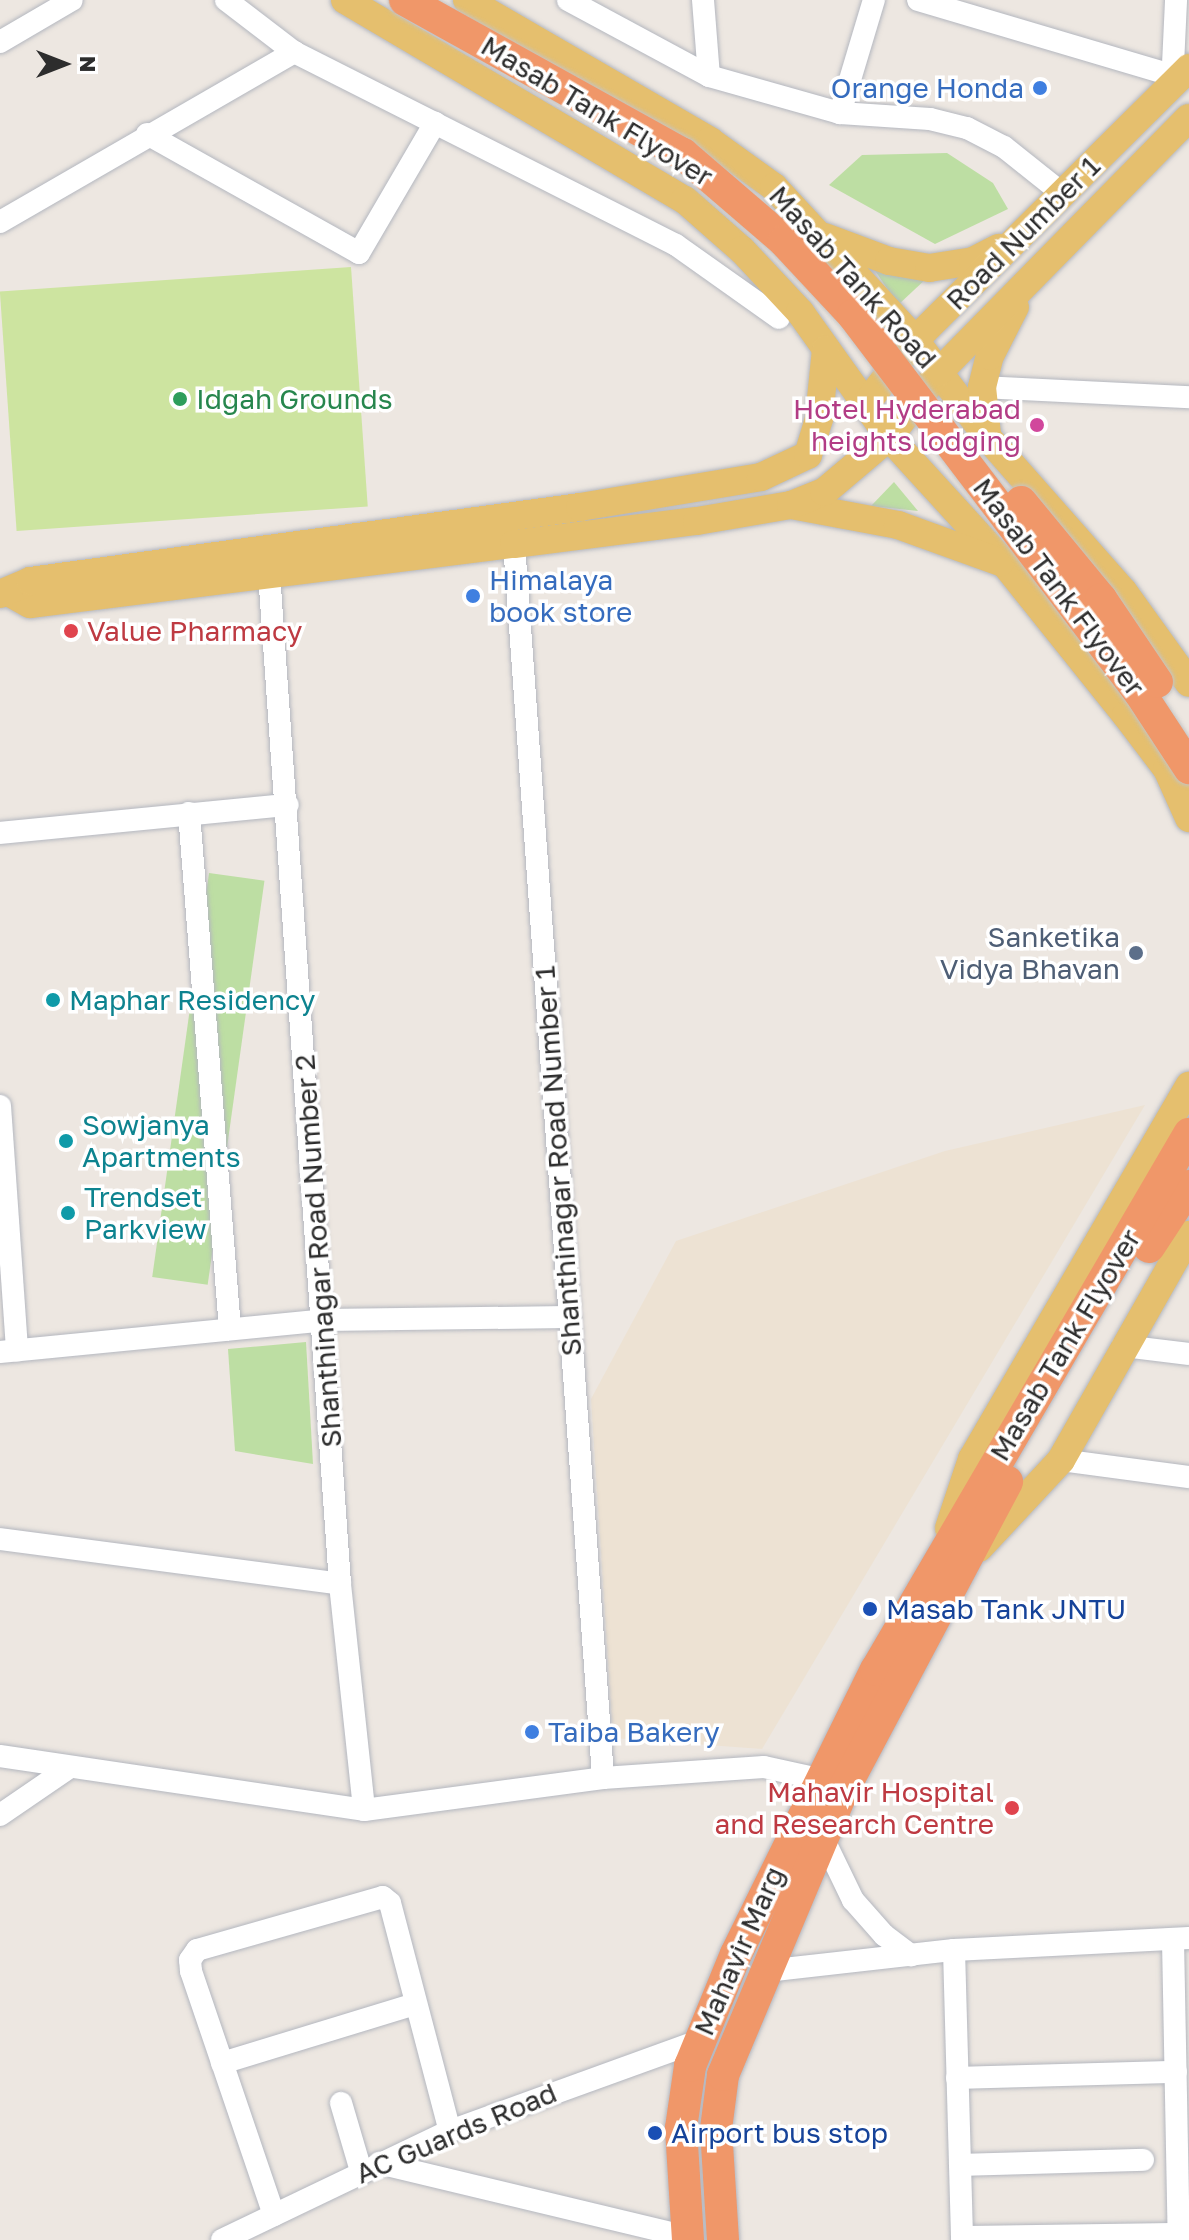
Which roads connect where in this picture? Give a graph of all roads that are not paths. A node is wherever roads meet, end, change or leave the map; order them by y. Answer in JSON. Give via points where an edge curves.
{"nodes":[{"id":1,"x":72,"y":0,"type":"edge"},
{"id":2,"x":226,"y":0,"type":"edge"},
{"id":3,"x":345,"y":0,"type":"edge"},
{"id":4,"x":405,"y":0,"type":"edge"},
{"id":5,"x":446,"y":0,"type":"edge"},
{"id":6,"x":467,"y":0,"type":"edge"},
{"id":7,"x":568,"y":0,"type":"edge"},
{"id":8,"x":703,"y":0,"type":"edge"},
{"id":9,"x":874,"y":0,"type":"edge"},
{"id":10,"x":918,"y":0,"type":"edge"},
{"id":11,"x":1176,"y":0,"type":"edge"},
{"id":12,"x":0,"y":42,"type":"edge"},
{"id":13,"x":294,"y":52,"type":"junction"},
{"id":14,"x":709,"y":76,"type":"junction"},
{"id":15,"x":1178,"y":77,"type":"edge"},
{"id":16,"x":840,"y":113,"type":"junction"},
{"id":17,"x":1189,"y":118,"type":"edge"},
{"id":18,"x":435,"y":123,"type":"junction"},
{"id":19,"x":147,"y":134,"type":"junction"},
{"id":20,"x":1063,"y":194,"type":"junction"},
{"id":21,"x":0,"y":222,"type":"edge"},
{"id":22,"x":821,"y":236,"type":"junction"},
{"id":23,"x":1019,"y":238,"type":"junction"},
{"id":24,"x":1047,"y":265,"type":"junction"},
{"id":25,"x":779,"y":318,"type":"dead end"},
{"id":26,"x":915,"y":340,"type":"junction"},
{"id":27,"x":826,"y":349,"type":"junction"},
{"id":28,"x":939,"y":372,"type":"junction"},
{"id":29,"x":982,"y":387,"type":"junction"},
{"id":30,"x":1189,"y":397,"type":"edge"},
{"id":31,"x":865,"y":405,"type":"junction"},
{"id":32,"x":889,"y":437,"type":"junction"},
{"id":33,"x":988,"y":438,"type":"junction"},
{"id":34,"x":791,"y":505,"type":"junction"},
{"id":35,"x":514,"y":544,"type":"junction"},
{"id":36,"x":1083,"y":545,"type":"junction"},
{"id":37,"x":268,"y":559,"type":"junction"},
{"id":38,"x":1005,"y":564,"type":"junction"},
{"id":39,"x":1123,"y":591,"type":"junction"},
{"id":40,"x":5,"y":594,"type":"edge"},
{"id":41,"x":1029,"y":595,"type":"junction"},
{"id":42,"x":1064,"y":637,"type":"junction"},
{"id":43,"x":1189,"y":683,"type":"edge"},
{"id":44,"x":1189,"y":730,"type":"edge"},
{"id":45,"x":1189,"y":768,"type":"edge"},
{"id":46,"x":288,"y":805,"type":"junction"},
{"id":47,"x":189,"y":813,"type":"junction"},
{"id":48,"x":1189,"y":818,"type":"edge"},
{"id":49,"x":0,"y":833,"type":"edge"},
{"id":50,"x":1189,"y":1086,"type":"edge"},
{"id":51,"x":0,"y":1106,"type":"edge"},
{"id":52,"x":1189,"y":1134,"type":"edge"},
{"id":53,"x":1189,"y":1186,"type":"edge"},
{"id":54,"x":1189,"y":1235,"type":"edge"},
{"id":55,"x":568,"y":1317,"type":"junction"},
{"id":56,"x":324,"y":1320,"type":"junction"},
{"id":57,"x":230,"y":1329,"type":"junction"},
{"id":58,"x":1123,"y":1346,"type":"junction"},
{"id":59,"x":9,"y":1351,"type":"edge"},
{"id":60,"x":1189,"y":1354,"type":"edge"},
{"id":61,"x":1027,"y":1426,"type":"junction"},
{"id":62,"x":1061,"y":1460,"type":"junction"},
{"id":63,"x":1189,"y":1477,"type":"edge"},
{"id":64,"x":0,"y":1539,"type":"edge"},
{"id":65,"x":950,"y":1563,"type":"junction"},
{"id":66,"x":340,"y":1584,"type":"junction"},
{"id":67,"x":0,"y":1756,"type":"edge"},
{"id":68,"x":70,"y":1767,"type":"junction"},
{"id":69,"x":603,"y":1778,"type":"junction"},
{"id":70,"x":819,"y":1779,"type":"junction"},
{"id":71,"x":364,"y":1810,"type":"junction"},
{"id":72,"x":0,"y":1815,"type":"edge"},
{"id":73,"x":823,"y":1838,"type":"junction"},
{"id":74,"x":1181,"y":1939,"type":"edge"},
{"id":75,"x":954,"y":1950,"type":"junction"},
{"id":76,"x":911,"y":1955,"type":"junction"},
{"id":77,"x":766,"y":1971,"type":"junction"},
{"id":78,"x":415,"y":2004,"type":"junction"},
{"id":79,"x":698,"y":2041,"type":"junction"},
{"id":80,"x":222,"y":2063,"type":"junction"},
{"id":81,"x":1176,"y":2072,"type":"junction"},
{"id":82,"x":957,"y":2078,"type":"junction"},
{"id":83,"x":341,"y":2103,"type":"dead end"},
{"id":84,"x":450,"y":2131,"type":"junction"},
{"id":85,"x":1143,"y":2160,"type":"dead end"},
{"id":86,"x":960,"y":2165,"type":"junction"},
{"id":87,"x":370,"y":2167,"type":"junction"},
{"id":88,"x":274,"y":2215,"type":"junction"},
{"id":89,"x":1179,"y":2237,"type":"edge"},
{"id":90,"x":688,"y":2238,"type":"edge"},
{"id":91,"x":962,"y":2239,"type":"edge"},
{"id":92,"x":222,"y":2240,"type":"edge"},
{"id":93,"x":723,"y":2240,"type":"edge"}],
"edges":[{"from":1,"to":12,"type":"street"},
{"from":2,"to":13,"type":"street"},
{"from":3,"to":27,"type":"main road","via":[[685,200],[752,260]]},
{"from":4,"to":45,"type":"highway","name":"Masab Tank Flyover","bridge":true,"via":[[683,154],[784,241],[853,315],[1140,693]]},
{"from":5,"to":44,"type":"highway","name":"Masab Tank Flyover","bridge":true,"via":[[666,124],[753,185],[858,296],[1101,599]]},
{"from":6,"to":22,"type":"main road","name":"Masab Tank Road","via":[[710,141],[774,187]]},
{"from":7,"to":14,"type":"street"},
{"from":8,"to":14,"type":"street"},
{"from":9,"to":16,"type":"street"},
{"from":10,"to":15,"type":"street"},
{"from":11,"to":15,"type":"street"},
{"from":13,"to":18,"type":"street"},
{"from":13,"to":19,"type":"street"},
{"from":14,"to":16,"type":"street"},
{"from":15,"to":20,"type":"main road","name":"Road Number 1"},
{"from":16,"to":20,"type":"street","via":[[930,119],[967,128],[1004,147]]},
{"from":17,"to":24,"type":"main road","name":"Road Number 1"},
{"from":18,"to":19,"type":"street","via":[[359,253]]},
{"from":18,"to":25,"type":"street","via":[[676,245]]},
{"from":19,"to":21,"type":"street"},
{"from":20,"to":23,"type":"main road","name":"Road Number 1"},
{"from":22,"to":23,"type":"main road","via":[[889,261],[929,268],[973,261]]},
{"from":22,"to":26,"type":"main road","name":"Masab Tank Road"},
{"from":23,"to":26,"type":"main road","name":"Road Number 1"},
{"from":24,"to":28,"type":"main road","name":"Road Number 1"},
{"from":24,"to":29,"type":"main road","via":[[1005,321]]},
{"from":26,"to":28,"type":"main road","name":"Masab Tank Road"},
{"from":26,"to":31,"type":"main road","name":"Road Number 1"},
{"from":27,"to":31,"type":"main road"},
{"from":27,"to":37,"type":"main road","via":[[819,418],[808,455],[761,477]]},
{"from":28,"to":32,"type":"main road","name":"Road Number 1"},
{"from":28,"to":33,"type":"main road","name":"Masab Tank Road"},
{"from":29,"to":30,"type":"street"},
{"from":29,"to":33,"type":"main road"},
{"from":31,"to":32,"type":"main road"},
{"from":32,"to":34,"type":"main road","name":"Road Number 1","via":[[841,482]]},
{"from":32,"to":38,"type":"main road"},
{"from":33,"to":36,"type":"main road","name":"Masab Tank Road"},
{"from":34,"to":35,"type":"main road"},
{"from":34,"to":38,"type":"main road","via":[[898,525]]},
{"from":35,"to":37,"type":"main road"},
{"from":35,"to":55,"type":"street","name":"Shanthinagar Road Number 1"},
{"from":36,"to":39,"type":"main road","name":"Masab Tank Road"},
{"from":36,"to":41,"type":"main road"},
{"from":37,"to":40,"type":"main road","via":[[30,581]]},
{"from":37,"to":46,"type":"street","name":"Shanthinagar Road Number 2"},
{"from":38,"to":41,"type":"main road"},
{"from":39,"to":42,"type":"main road"},
{"from":39,"to":43,"type":"main road","name":"Masab Tank Road"},
{"from":41,"to":42,"type":"main road"},
{"from":42,"to":48,"type":"main road","via":[[1167,769]]},
{"from":46,"to":47,"type":"street"},
{"from":46,"to":56,"type":"street","name":"Shanthinagar Road Number 2"},
{"from":47,"to":49,"type":"street"},
{"from":47,"to":57,"type":"street"},
{"from":50,"to":65,"type":"main road","via":[[972,1459]]},
{"from":51,"to":59,"type":"street"},
{"from":52,"to":61,"type":"highway","name":"Masab Tank Flyover"},
{"from":53,"to":61,"type":"highway","name":"Masab Tank Flyover"},
{"from":54,"to":58,"type":"main road"},
{"from":55,"to":56,"type":"street"},
{"from":55,"to":69,"type":"street","name":"Shanthinagar Road Number 1"},
{"from":56,"to":57,"type":"street"},
{"from":56,"to":66,"type":"street","name":"Shanthinagar Road Number 2"},
{"from":57,"to":59,"type":"street"},
{"from":58,"to":60,"type":"street"},
{"from":58,"to":62,"type":"main road"},
{"from":61,"to":65,"type":"highway","name":"Masab Tank Flyover"},
{"from":62,"to":63,"type":"street"},
{"from":62,"to":65,"type":"main road"},
{"from":64,"to":66,"type":"street"},
{"from":65,"to":70,"type":"highway","name":"Mahavir Marg"},
{"from":65,"to":73,"type":"highway","name":"Mahavir Marg"},
{"from":66,"to":71,"type":"street","name":"Shanthinagar Road Number 2"},
{"from":67,"to":68,"type":"street"},
{"from":68,"to":71,"type":"street"},
{"from":68,"to":72,"type":"street"},
{"from":69,"to":70,"type":"street","via":[[764,1767]]},
{"from":69,"to":71,"type":"street"},
{"from":70,"to":79,"type":"highway","name":"Mahavir Marg"},
{"from":73,"to":76,"type":"street","via":[[853,1900],[884,1935]]},
{"from":73,"to":77,"type":"highway","name":"Mahavir Marg"},
{"from":74,"to":75,"type":"street"},
{"from":74,"to":81,"type":"street"},
{"from":75,"to":76,"type":"street"},
{"from":75,"to":82,"type":"street"},
{"from":76,"to":77,"type":"street"},
{"from":77,"to":93,"type":"highway","name":"Mahavir Marg","via":[[723,2075],[716,2129]]},
{"from":78,"to":80,"type":"street"},
{"from":78,"to":80,"type":"street","via":[[390,1903],[383,1897],[197,1950],[191,1971]]},
{"from":78,"to":84,"type":"street"},
{"from":79,"to":84,"type":"street","name":"AC Guards Road"},
{"from":79,"to":90,"type":"highway","name":"Mahavir Marg","via":[[681,2128]]},
{"from":80,"to":88,"type":"street"},
{"from":81,"to":82,"type":"street"},
{"from":81,"to":89,"type":"street"},
{"from":82,"to":86,"type":"street"},
{"from":83,"to":87,"type":"street"},
{"from":84,"to":87,"type":"street","name":"AC Guards Road"},
{"from":85,"to":86,"type":"street"},
{"from":86,"to":91,"type":"street"},
{"from":87,"to":88,"type":"street","name":"AC Guards Road"},
{"from":87,"to":90,"type":"street"},
{"from":88,"to":92,"type":"street","name":"AC Guards Road"},
{"from":89,"to":91,"type":"street"}]}
